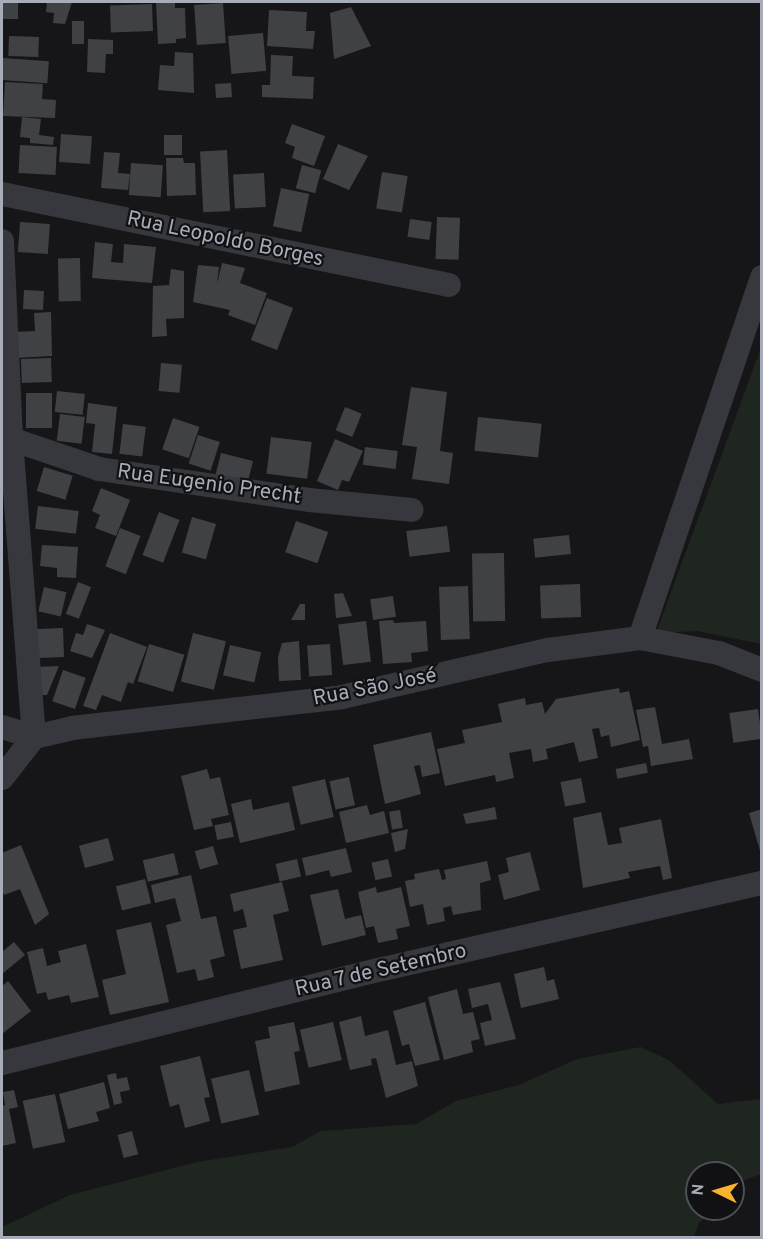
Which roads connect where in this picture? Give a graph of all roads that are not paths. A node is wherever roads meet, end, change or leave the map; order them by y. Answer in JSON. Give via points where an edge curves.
{"nodes":[{"id":1,"x":2,"y":194,"type":"edge"},
{"id":2,"x":2,"y":241,"type":"edge"},
{"id":3,"x":762,"y":278,"type":"edge"},
{"id":4,"x":448,"y":285,"type":"dead end"},
{"id":5,"x":11,"y":439,"type":"junction"},
{"id":6,"x":412,"y":510,"type":"dead end"},
{"id":7,"x":640,"y":638,"type":"junction"},
{"id":8,"x":762,"y":670,"type":"edge"},
{"id":9,"x":2,"y":727,"type":"edge"},
{"id":10,"x":34,"y":737,"type":"junction"},
{"id":11,"x":2,"y":778,"type":"edge"},
{"id":12,"x":762,"y":883,"type":"edge"},
{"id":13,"x":2,"y":1064,"type":"edge"}],
"edges":[{"from":1,"to":4,"type":"street","name":"Rua Leopoldo Borges"},
{"from":2,"to":5,"type":"street"},
{"from":3,"to":7,"type":"street"},
{"from":5,"to":6,"type":"street","name":"Rua Eugenio Precht","via":[[99,469],[309,500]]},
{"from":5,"to":10,"type":"street"},
{"from":7,"to":8,"type":"street","name":"Rua São José","via":[[719,653]]},
{"from":7,"to":10,"type":"street","name":"Rua São José","via":[[548,650],[342,697],[72,728]]},
{"from":9,"to":10,"type":"street"},
{"from":10,"to":11,"type":"street"},
{"from":12,"to":13,"type":"street","name":"Rua 7 de Setembro","via":[[383,969]]}]}
